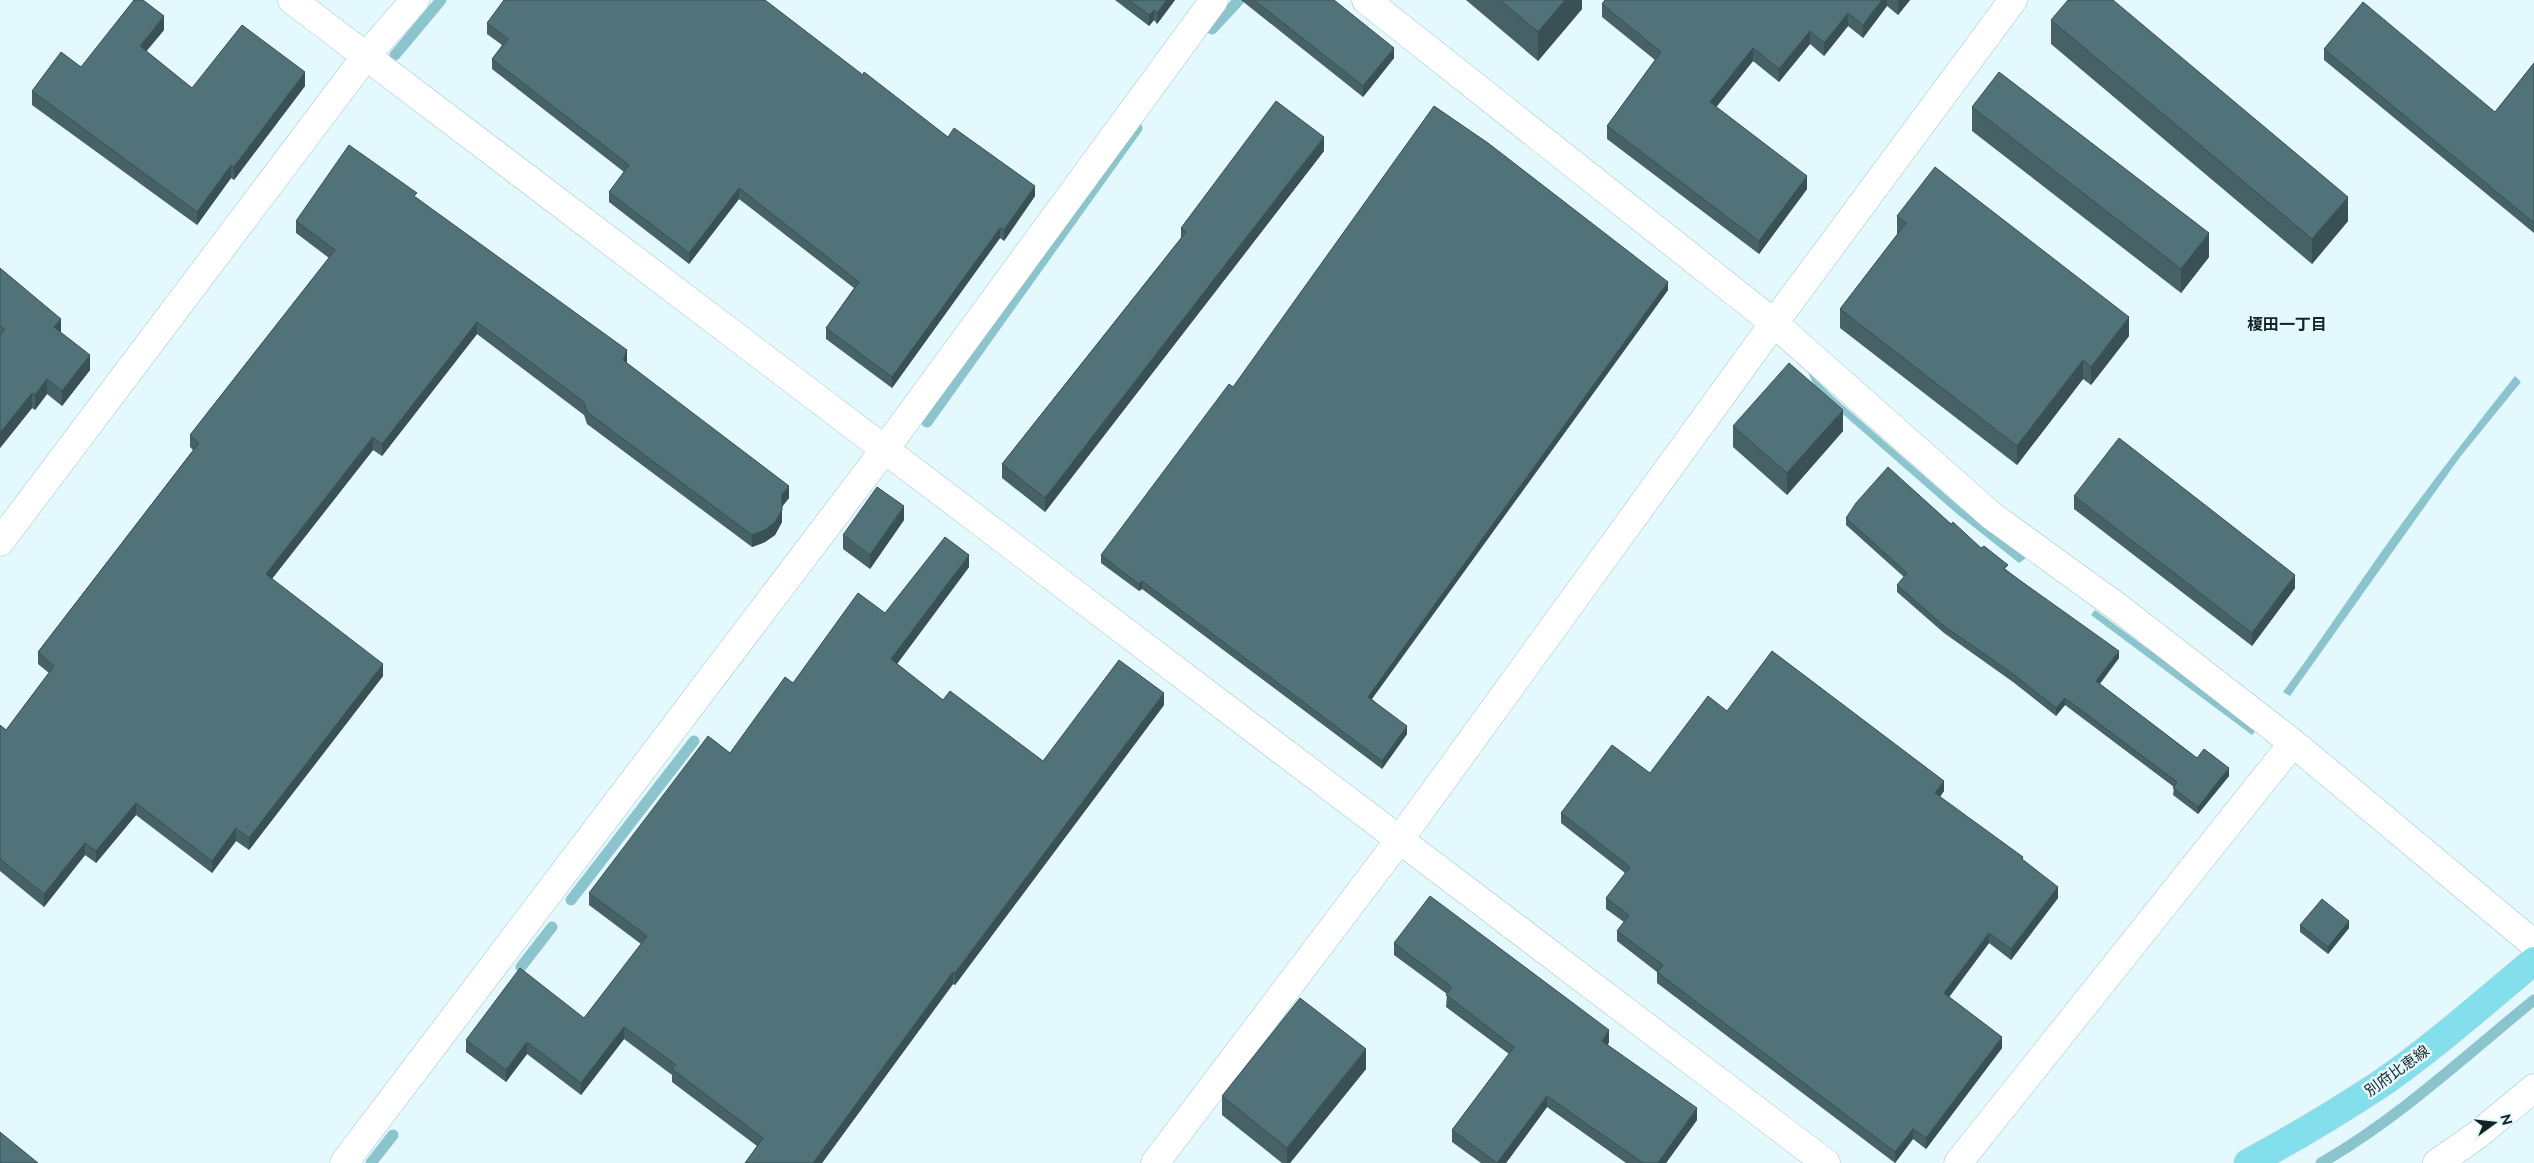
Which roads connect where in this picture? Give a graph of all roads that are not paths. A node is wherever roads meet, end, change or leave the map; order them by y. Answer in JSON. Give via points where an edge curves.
{"nodes":[{"id":1,"x":292,"y":0,"type":"edge"},
{"id":2,"x":415,"y":0,"type":"edge"},
{"id":3,"x":1214,"y":0,"type":"edge"},
{"id":4,"x":1366,"y":0,"type":"edge"},
{"id":5,"x":2013,"y":0,"type":"edge"},
{"id":6,"x":366,"y":56,"type":"junction"},
{"id":7,"x":1774,"y":322,"type":"junction"},
{"id":8,"x":885,"y":449,"type":"junction"},
{"id":9,"x":0,"y":542,"type":"edge"},
{"id":10,"x":2293,"y":743,"type":"junction"},
{"id":11,"x":1400,"y":840,"type":"junction"},
{"id":12,"x":2534,"y":944,"type":"edge"},
{"id":13,"x":2534,"y":961,"type":"edge"},
{"id":14,"x":2534,"y":1088,"type":"edge"},
{"id":15,"x":344,"y":1163,"type":"edge"},
{"id":16,"x":1155,"y":1163,"type":"edge"},
{"id":17,"x":1826,"y":1163,"type":"edge"},
{"id":18,"x":1958,"y":1163,"type":"edge"},
{"id":19,"x":2248,"y":1163,"type":"edge"},
{"id":20,"x":2438,"y":1163,"type":"edge"}],
"edges":[{"from":1,"to":6,"type":"street"},
{"from":2,"to":6,"type":"street"},
{"from":3,"to":8,"type":"street"},
{"from":4,"to":7,"type":"street"},
{"from":5,"to":7,"type":"street"},
{"from":6,"to":8,"type":"street"},
{"from":6,"to":9,"type":"street"},
{"from":7,"to":10,"type":"street","via":[[1992,516],[2119,608]]},
{"from":7,"to":11,"type":"street"},
{"from":8,"to":11,"type":"street"},
{"from":8,"to":15,"type":"street"},
{"from":10,"to":12,"type":"street"},
{"from":10,"to":18,"type":"street"},
{"from":11,"to":16,"type":"street"},
{"from":11,"to":17,"type":"street"},
{"from":13,"to":19,"type":"main road","name":"別府比恵線","via":[[2437,1042],[2380,1084],[2304,1133]]},
{"from":14,"to":20,"type":"street"}]}
